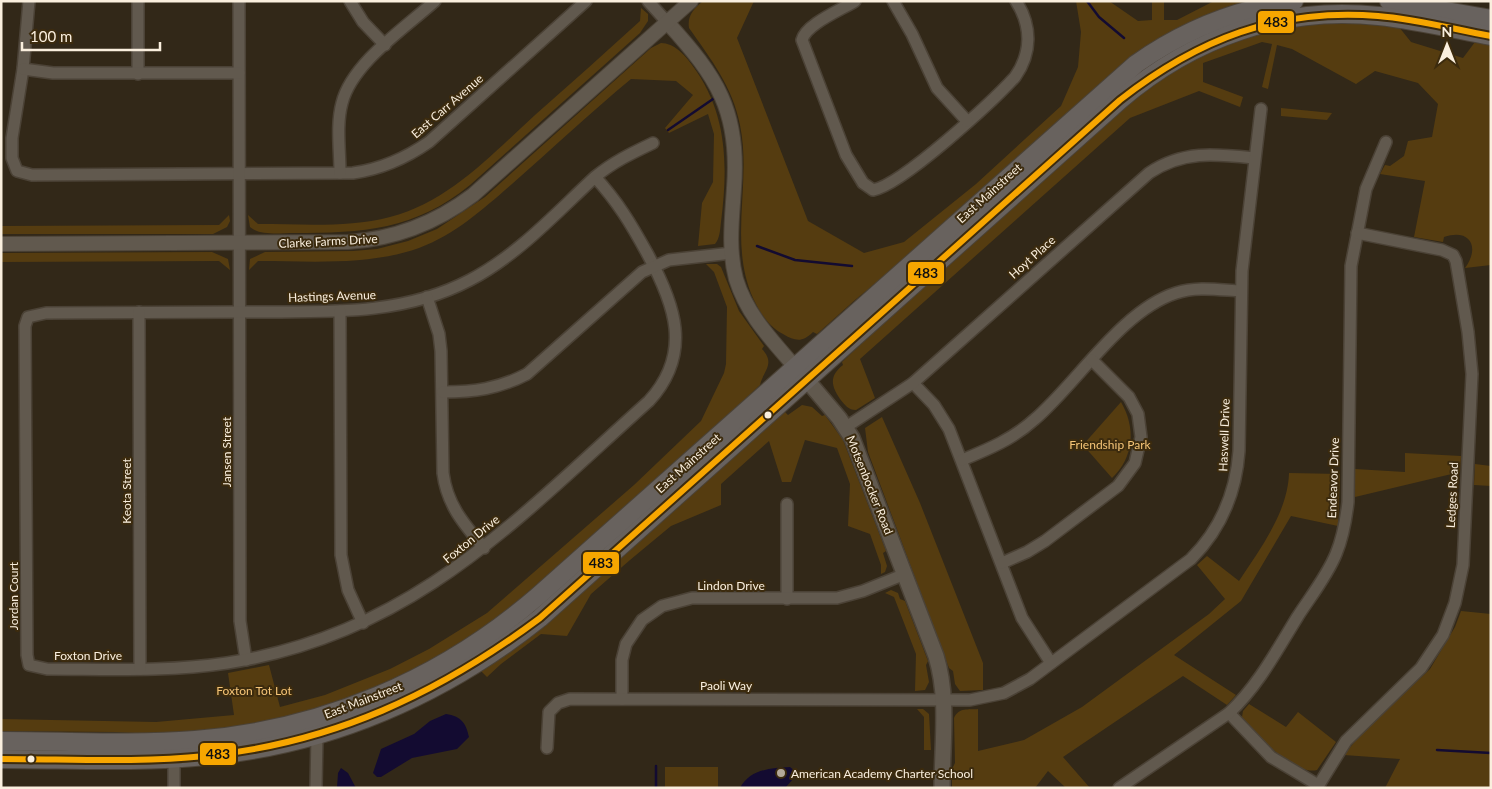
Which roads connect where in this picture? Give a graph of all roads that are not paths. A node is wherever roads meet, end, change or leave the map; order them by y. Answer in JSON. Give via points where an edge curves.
{"nodes":[{"id":1,"x":29,"y":1,"type":"edge"},
{"id":2,"x":138,"y":1,"type":"edge"},
{"id":3,"x":239,"y":1,"type":"edge"},
{"id":4,"x":350,"y":1,"type":"edge"},
{"id":5,"x":435,"y":1,"type":"edge"},
{"id":6,"x":586,"y":1,"type":"edge"},
{"id":7,"x":648,"y":1,"type":"edge"},
{"id":8,"x":691,"y":1,"type":"edge"},
{"id":9,"x":855,"y":1,"type":"edge"},
{"id":10,"x":893,"y":1,"type":"edge"},
{"id":11,"x":1016,"y":1,"type":"edge"},
{"id":12,"x":1294,"y":1,"type":"edge"},
{"id":13,"x":1389,"y":1,"type":"edge"},
{"id":14,"x":1491,"y":18,"type":"edge"},
{"id":15,"x":667,"y":22,"type":"junction"},
{"id":16,"x":1479,"y":28,"type":"edge"},
{"id":17,"x":385,"y":46,"type":"junction"},
{"id":18,"x":23,"y":68,"type":"junction"},
{"id":19,"x":239,"y":73,"type":"junction"},
{"id":20,"x":138,"y":74,"type":"junction"},
{"id":21,"x":1261,"y":109,"type":"dead end"},
{"id":22,"x":966,"y":121,"type":"junction"},
{"id":23,"x":1386,"y":142,"type":"dead end"},
{"id":24,"x":653,"y":143,"type":"dead end"},
{"id":25,"x":1254,"y":158,"type":"junction"},
{"id":26,"x":340,"y":173,"type":"junction"},
{"id":27,"x":239,"y":174,"type":"junction"},
{"id":28,"x":596,"y":177,"type":"junction"},
{"id":29,"x":1356,"y":233,"type":"junction"},
{"id":30,"x":239,"y":243,"type":"junction"},
{"id":31,"x":1,"y":244,"type":"edge"},
{"id":32,"x":732,"y":253,"type":"junction"},
{"id":33,"x":654,"y":266,"type":"junction"},
{"id":34,"x":1241,"y":291,"type":"junction"},
{"id":35,"x":427,"y":298,"type":"junction"},
{"id":36,"x":340,"y":311,"type":"junction"},
{"id":37,"x":139,"y":312,"type":"junction"},
{"id":38,"x":239,"y":312,"type":"junction"},
{"id":39,"x":28,"y":317,"type":"joint"},
{"id":40,"x":1092,"y":360,"type":"junction"},
{"id":41,"x":801,"y":373,"type":"junction"},
{"id":42,"x":913,"y":382,"type":"junction"},
{"id":43,"x":443,"y":392,"type":"junction"},
{"id":44,"x":846,"y":427,"type":"junction"},
{"id":45,"x":962,"y":460,"type":"junction"},
{"id":46,"x":787,"y":504,"type":"dead end"},
{"id":47,"x":484,"y":548,"type":"junction"},
{"id":48,"x":1002,"y":563,"type":"junction"},
{"id":49,"x":905,"y":574,"type":"junction"},
{"id":50,"x":787,"y":599,"type":"junction"},
{"id":51,"x":363,"y":623,"type":"junction"},
{"id":52,"x":246,"y":660,"type":"junction"},
{"id":53,"x":1051,"y":663,"type":"junction"},
{"id":54,"x":30,"y":665,"type":"joint"},
{"id":55,"x":140,"y":669,"type":"junction"},
{"id":56,"x":392,"y":690,"type":"junction"},
{"id":57,"x":622,"y":699,"type":"junction"},
{"id":58,"x":944,"y":700,"type":"junction"},
{"id":59,"x":1229,"y":713,"type":"junction"},
{"id":60,"x":317,"y":736,"type":"junction"},
{"id":61,"x":1,"y":741,"type":"edge"},
{"id":62,"x":547,"y":748,"type":"dead end"},
{"id":63,"x":1,"y":758,"type":"edge"},
{"id":64,"x":174,"y":758,"type":"junction"},
{"id":65,"x":44,"y":759,"type":"junction"},
{"id":66,"x":1,"y":766,"type":"edge"},
{"id":67,"x":1318,"y":786,"type":"edge"},
{"id":68,"x":174,"y":788,"type":"edge"},
{"id":69,"x":316,"y":788,"type":"edge"},
{"id":70,"x":942,"y":788,"type":"edge"},
{"id":71,"x":1119,"y":788,"type":"edge"}],
"edges":[{"from":1,"to":18,"type":"street"},
{"from":2,"to":20,"type":"street"},
{"from":3,"to":19,"type":"street","name":"Jansen Street"},
{"from":4,"to":17,"type":"street","via":[[363,22]]},
{"from":5,"to":17,"type":"street"},
{"from":6,"to":26,"type":"street","name":"East Carr Avenue","via":[[419,149],[380,167]]},
{"from":7,"to":15,"type":"street"},
{"from":8,"to":15,"type":"street","name":"Clarke Farms Drive"},
{"from":9,"to":22,"type":"street","via":[[807,30],[802,40],[846,154],[863,183],[873,190],[891,182]]},
{"from":10,"to":22,"type":"street","via":[[937,88]]},
{"from":11,"to":22,"type":"street","via":[[1028,30],[1024,61],[1010,82]]},
{"from":12,"to":41,"type":"main road","name":"East Mainstreet","via":[[1210,23],[1136,64]]},
{"from":13,"to":16,"type":"main road","name":"East Mainstreet"},
{"from":14,"to":16,"type":"main road","name":"East Mainstreet"},
{"from":15,"to":30,"type":"street","name":"Clarke Farms Drive","via":[[482,187],[435,220],[402,233],[371,240]]},
{"from":15,"to":32,"type":"street","name":"Motsenbocker Road","via":[[709,71],[730,119],[736,165]]},
{"from":16,"to":41,"type":"main road","name":"East Mainstreet","via":[[1380,16],[1312,16],[1260,24],[1184,54],[1154,72],[1120,100]]},
{"from":17,"to":26,"type":"street","via":[[354,76],[342,102]]},
{"from":18,"to":20,"type":"street","via":[[53,73]]},
{"from":18,"to":27,"type":"street","name":"East Carr Avenue","via":[[12,143],[13,164],[17,171],[32,174]]},
{"from":19,"to":20,"type":"street"},
{"from":19,"to":27,"type":"street","name":"Jansen Street"},
{"from":21,"to":25,"type":"street","name":"Haswell Drive"},
{"from":23,"to":29,"type":"street","name":"Endeavor Drive","via":[[1366,189]]},
{"from":24,"to":28,"type":"street","name":"Hastings Avenue","via":[[621,158]]},
{"from":25,"to":34,"type":"street","name":"Haswell Drive"},
{"from":25,"to":42,"type":"street","name":"Hoyt Place","via":[[1190,155],[1149,172]]},
{"from":26,"to":27,"type":"street","name":"East Carr Avenue"},
{"from":27,"to":30,"type":"street","name":"Jansen Street"},
{"from":28,"to":33,"type":"street","name":"Foxton Drive","via":[[623,209]]},
{"from":28,"to":35,"type":"street","name":"Hastings Avenue","via":[[503,259],[470,280]]},
{"from":29,"to":59,"type":"street","name":"Endeavor Drive","via":[[1350,276],[1348,502],[1343,532],[1330,567],[1264,671]]},
{"from":29,"to":67,"type":"street","name":"Ledges Road","via":[[1442,250],[1453,255],[1456,261],[1472,360],[1462,565],[1452,614],[1437,646],[1413,677],[1346,741]]},
{"from":30,"to":31,"type":"street","name":"Clarke Farms Drive"},
{"from":30,"to":38,"type":"street","name":"Jansen Street"},
{"from":32,"to":33,"type":"street","via":[[688,256]]},
{"from":32,"to":41,"type":"street","name":"Motsenbocker Road","via":[[736,279],[747,307]]},
{"from":33,"to":43,"type":"street","via":[[634,279],[526,374],[483,391]]},
{"from":33,"to":47,"type":"street","name":"Foxton Drive","via":[[671,303],[676,325],[674,354],[662,384],[649,401]]},
{"from":34,"to":40,"type":"street","via":[[1194,289],[1169,296],[1146,309]]},
{"from":34,"to":53,"type":"street","name":"Haswell Drive","via":[[1239,461],[1234,488],[1223,517],[1191,559]]},
{"from":35,"to":36,"type":"street","name":"Hastings Avenue","via":[[386,308]]},
{"from":35,"to":43,"type":"street","via":[[440,342]]},
{"from":36,"to":38,"type":"street","name":"Hastings Avenue"},
{"from":36,"to":51,"type":"street","via":[[341,555],[348,590]]},
{"from":37,"to":38,"type":"street","name":"Hastings Avenue"},
{"from":37,"to":39,"type":"street","name":"Hastings Avenue","via":[[38,313]]},
{"from":37,"to":55,"type":"street","name":"Keota Street"},
{"from":38,"to":52,"type":"street","name":"Jansen Street","via":[[240,621]]},
{"from":39,"to":54,"type":"street","name":"Jordan Court","via":[[25,326],[27,655]]},
{"from":40,"to":45,"type":"street","via":[[1025,428],[1000,444]]},
{"from":40,"to":48,"type":"street","via":[[1126,394],[1138,414],[1141,437],[1136,464],[1118,486],[1037,547]]},
{"from":41,"to":44,"type":"main road","name":"Motsenbocker Road"},
{"from":41,"to":56,"type":"main road","name":"East Mainstreet","via":[[528,606],[467,650]]},
{"from":41,"to":60,"type":"main road","name":"East Mainstreet","via":[[572,590],[501,647],[408,701]]},
{"from":42,"to":44,"type":"street","name":"Hoyt Place"},
{"from":42,"to":45,"type":"street","via":[[941,415]]},
{"from":43,"to":47,"type":"street","via":[[443,473],[446,488],[457,515]]},
{"from":44,"to":49,"type":"main road","name":"Motsenbocker Road"},
{"from":45,"to":48,"type":"street"},
{"from":46,"to":50,"type":"street"},
{"from":47,"to":51,"type":"street","name":"Foxton Drive","via":[[413,598]]},
{"from":48,"to":53,"type":"street","via":[[1026,626]]},
{"from":49,"to":50,"type":"street","name":"Lindon Drive","via":[[845,596]]},
{"from":49,"to":58,"type":"main road","name":"Motsenbocker Road","via":[[939,666]]},
{"from":50,"to":57,"type":"street","name":"Lindon Drive","via":[[692,592],[654,610],[634,630],[626,644],[622,660]]},
{"from":51,"to":52,"type":"street","name":"Foxton Drive","via":[[310,644]]},
{"from":52,"to":55,"type":"street","name":"Foxton Drive"},
{"from":53,"to":58,"type":"street","name":"Haswell Drive","via":[[1004,693],[978,699]]},
{"from":54,"to":55,"type":"street","name":"Foxton Drive","via":[[46,670]]},
{"from":56,"to":60,"type":"main road","via":[[382,703],[322,724]]},
{"from":56,"to":61,"type":"main road","name":"East Mainstreet","via":[[306,721],[225,737],[178,741]]},
{"from":57,"to":58,"type":"street","name":"Paoli Way"},
{"from":57,"to":62,"type":"street","name":"Paoli Way","via":[[552,700],[547,717]]},
{"from":58,"to":70,"type":"main road","name":"Motsenbocker Road"},
{"from":59,"to":67,"type":"street","via":[[1271,758]]},
{"from":59,"to":71,"type":"street","name":"Endeavor Drive"},
{"from":60,"to":64,"type":"main road","name":"East Mainstreet","via":[[246,751]]},
{"from":60,"to":69,"type":"street"},
{"from":63,"to":65,"type":"main road","name":"East Mainstreet"},
{"from":64,"to":65,"type":"main road","name":"East Mainstreet"},
{"from":64,"to":68,"type":"street"},
{"from":65,"to":66,"type":"main road","via":[[23,766]]}]}
